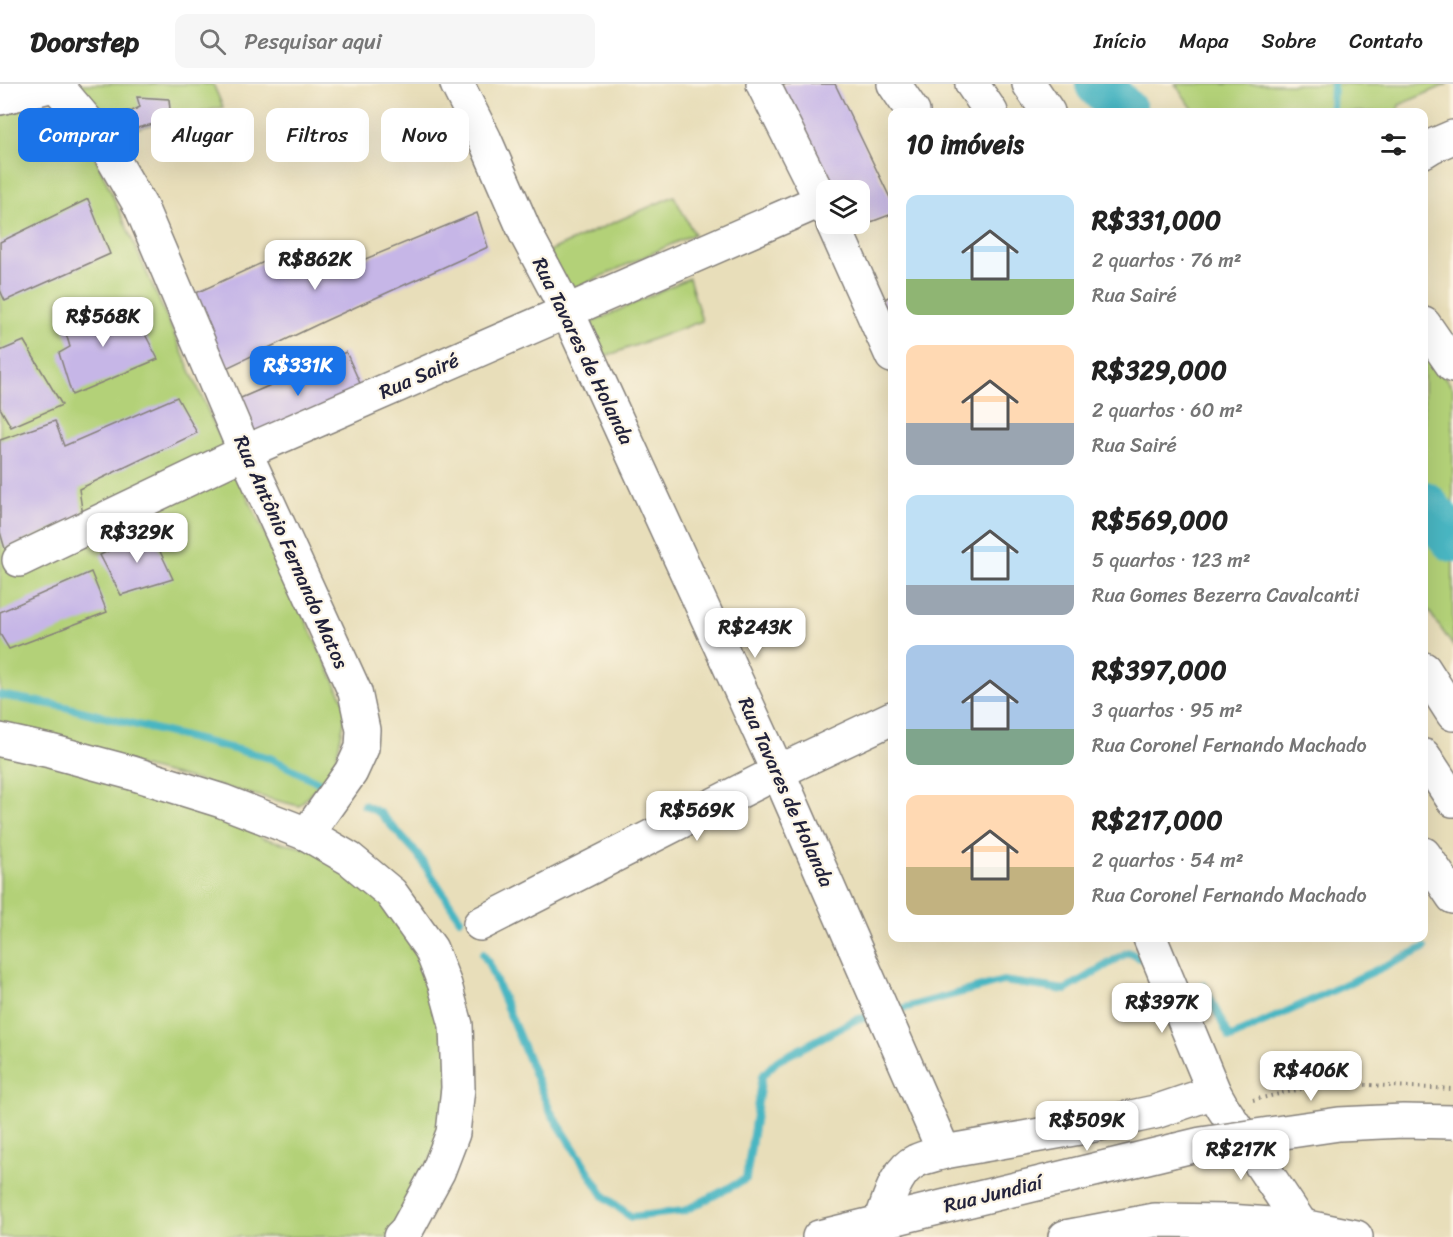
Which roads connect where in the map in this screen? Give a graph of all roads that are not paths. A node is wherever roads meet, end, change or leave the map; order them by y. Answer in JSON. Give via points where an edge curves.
{"nodes":[{"id":1,"x":457,"y":84,"type":"edge"},
{"id":2,"x":763,"y":84,"type":"edge"},
{"id":3,"x":894,"y":84,"type":"edge"},
{"id":4,"x":972,"y":84,"type":"edge"},
{"id":5,"x":1029,"y":84,"type":"edge"},
{"id":6,"x":53,"y":85,"type":"edge"},
{"id":7,"x":0,"y":98,"type":"edge"},
{"id":8,"x":910,"y":108,"type":"edge"},
{"id":9,"x":988,"y":108,"type":"edge"},
{"id":10,"x":1045,"y":108,"type":"edge"},
{"id":11,"x":1453,"y":136,"type":"edge"},
{"id":12,"x":1428,"y":148,"type":"edge"},
{"id":13,"x":816,"y":189,"type":"edge"},
{"id":14,"x":816,"y":215,"type":"edge"},
{"id":15,"x":837,"y":234,"type":"edge"},
{"id":16,"x":567,"y":311,"type":"junction"},
{"id":17,"x":1428,"y":330,"type":"edge"},
{"id":18,"x":888,"y":347,"type":"edge"},
{"id":19,"x":1453,"y":366,"type":"edge"},
{"id":20,"x":245,"y":452,"type":"junction"},
{"id":21,"x":19,"y":560,"type":"dead end"},
{"id":22,"x":1428,"y":675,"type":"edge"},
{"id":23,"x":1453,"y":714,"type":"edge"},
{"id":24,"x":888,"y":720,"type":"edge"},
{"id":25,"x":0,"y":740,"type":"edge"},
{"id":26,"x":1428,"y":762,"type":"edge"},
{"id":27,"x":778,"y":772,"type":"junction"},
{"id":28,"x":1453,"y":800,"type":"edge"},
{"id":29,"x":307,"y":834,"type":"junction"},
{"id":30,"x":1428,"y":860,"type":"edge"},
{"id":31,"x":1453,"y":897,"type":"edge"},
{"id":32,"x":480,"y":924,"type":"dead end"},
{"id":33,"x":1152,"y":942,"type":"edge"},
{"id":34,"x":1218,"y":1100,"type":"junction"},
{"id":35,"x":1453,"y":1122,"type":"edge"},
{"id":36,"x":944,"y":1152,"type":"junction"},
{"id":37,"x":881,"y":1221,"type":"junction"},
{"id":38,"x":1304,"y":1231,"type":"edge"},
{"id":39,"x":400,"y":1237,"type":"edge"},
{"id":40,"x":819,"y":1237,"type":"edge"},
{"id":41,"x":1065,"y":1237,"type":"edge"},
{"id":42,"x":1356,"y":1237,"type":"edge"}],
"edges":[{"from":1,"to":16,"type":"main road","name":"Rua Tavares de Holanda","via":[[526,234]]},
{"from":2,"to":13,"type":"main road"},
{"from":3,"to":8,"type":"main road"},
{"from":4,"to":9,"type":"main road"},
{"from":5,"to":10,"type":"main road"},
{"from":6,"to":7,"type":"main road"},
{"from":6,"to":20,"type":"main road","name":"Rua Antônio Fernando Matos","via":[[101,138],[141,207]]},
{"from":11,"to":12,"type":"main road"},
{"from":14,"to":16,"type":"main road","name":"Rua Sairé"},
{"from":15,"to":18,"type":"main road"},
{"from":16,"to":20,"type":"main road","name":"Rua Sairé"},
{"from":16,"to":27,"type":"main road","name":"Rua Tavares de Holanda"},
{"from":17,"to":19,"type":"main road"},
{"from":20,"to":21,"type":"main road","name":"Rua Sairé"},
{"from":20,"to":29,"type":"main road","name":"Rua Antônio Fernando Matos","via":[[355,692],[363,730],[362,748],[351,772]]},
{"from":22,"to":23,"type":"main road"},
{"from":24,"to":27,"type":"main road"},
{"from":25,"to":29,"type":"main road","via":[[132,773],[222,801]]},
{"from":26,"to":28,"type":"main road"},
{"from":27,"to":32,"type":"main road"},
{"from":27,"to":36,"type":"main road","name":"Rua Tavares de Holanda"},
{"from":29,"to":39,"type":"main road","via":[[350,859],[392,893],[431,949],[456,1025],[458,1088],[453,1133],[438,1172]]},
{"from":30,"to":31,"type":"main road"},
{"from":33,"to":34,"type":"main road"},
{"from":34,"to":36,"type":"main road"},
{"from":34,"to":38,"type":"main road"},
{"from":35,"to":37,"type":"main road","name":"Rua Jundiaí","bridge":true,"via":[[1339,1124],[1213,1142]]},
{"from":36,"to":37,"type":"main road","via":[[905,1168]]},
{"from":37,"to":40,"type":"main road","name":"Rua Jundiaí"},
{"from":38,"to":41,"type":"main road","via":[[1228,1221],[1155,1220]]},
{"from":38,"to":42,"type":"main road"}]}
